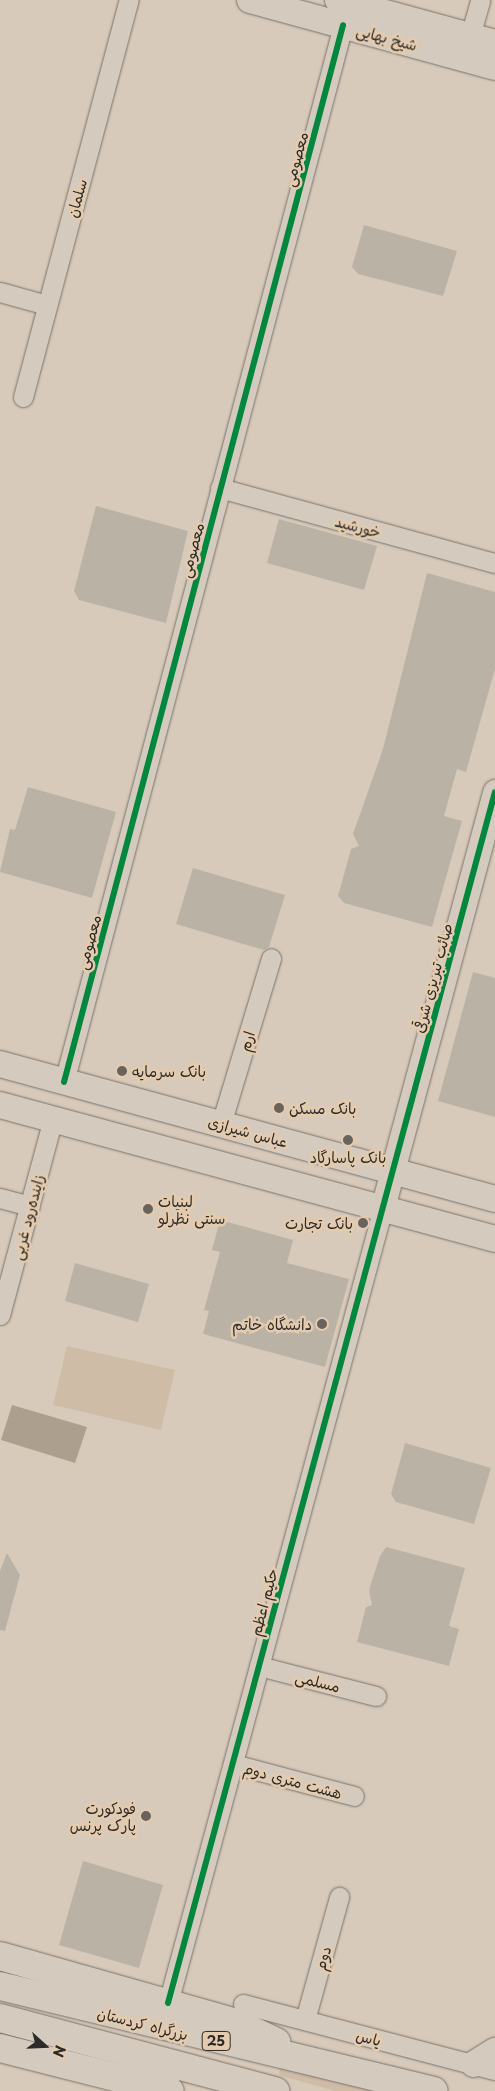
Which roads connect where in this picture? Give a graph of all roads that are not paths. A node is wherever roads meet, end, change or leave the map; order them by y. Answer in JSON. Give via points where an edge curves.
{"nodes":[{"id":1,"x":129,"y":0,"type":"edge"},
{"id":2,"x":250,"y":0,"type":"edge"},
{"id":3,"x":480,"y":0,"type":"edge"},
{"id":4,"x":345,"y":7,"type":"edge"},
{"id":5,"x":470,"y":36,"type":"junction"},
{"id":6,"x":495,"y":43,"type":"edge"},
{"id":7,"x":495,"y":67,"type":"edge"},
{"id":8,"x":0,"y":292,"type":"edge"},
{"id":9,"x":47,"y":305,"type":"junction"},
{"id":10,"x":23,"y":397,"type":"dead end"},
{"id":11,"x":220,"y":488,"type":"junction"},
{"id":12,"x":495,"y":563,"type":"edge"},
{"id":13,"x":495,"y":792,"type":"edge"},
{"id":14,"x":271,"y":958,"type":"dead end"},
{"id":15,"x":0,"y":1064,"type":"edge"},
{"id":16,"x":64,"y":1082,"type":"junction"},
{"id":17,"x":0,"y":1105,"type":"edge"},
{"id":18,"x":53,"y":1119,"type":"junction"},
{"id":19,"x":221,"y":1124,"type":"junction"},
{"id":20,"x":393,"y":1171,"type":"junction"},
{"id":21,"x":0,"y":1198,"type":"edge"},
{"id":22,"x":495,"y":1199,"type":"edge"},
{"id":23,"x":30,"y":1206,"type":"junction"},
{"id":24,"x":383,"y":1208,"type":"junction"},
{"id":25,"x":495,"y":1239,"type":"edge"},
{"id":26,"x":0,"y":1315,"type":"edge"},
{"id":27,"x":259,"y":1666,"type":"junction"},
{"id":28,"x":376,"y":1696,"type":"dead end"},
{"id":29,"x":233,"y":1764,"type":"junction"},
{"id":30,"x":354,"y":1796,"type":"dead end"},
{"id":31,"x":339,"y":1897,"type":"dead end"},
{"id":32,"x":0,"y":1956,"type":"edge"},
{"id":33,"x":0,"y":1986,"type":"edge"},
{"id":34,"x":168,"y":2003,"type":"junction"},
{"id":35,"x":243,"y":2004,"type":"dead end"},
{"id":36,"x":0,"y":2018,"type":"edge"},
{"id":37,"x":306,"y":2020,"type":"junction"},
{"id":38,"x":0,"y":2048,"type":"edge"},
{"id":39,"x":304,"y":2056,"type":"junction"},
{"id":40,"x":488,"y":2062,"type":"edge"},
{"id":41,"x":170,"y":2091,"type":"edge"},
{"id":42,"x":275,"y":2091,"type":"edge"},
{"id":43,"x":433,"y":2091,"type":"edge"}],
"edges":[{"from":1,"to":9,"type":"street","name":"سلمان"},
{"from":2,"to":4,"type":"main road","name":"شیخ بهایی"},
{"from":3,"to":5,"type":"street"},
{"from":4,"to":5,"type":"main road","name":"شیخ بهایی"},
{"from":4,"to":7,"type":"main road","name":"شیخ بهایی"},
{"from":4,"to":11,"type":"street","name":"معصومی"},
{"from":5,"to":6,"type":"main road","name":"شیخ بهایی"},
{"from":8,"to":9,"type":"street"},
{"from":9,"to":10,"type":"street","name":"سلمان"},
{"from":11,"to":12,"type":"street","name":"خورشید"},
{"from":11,"to":16,"type":"street","name":"معصومی"},
{"from":13,"to":20,"type":"street","name":"صائب تبریزی شرقی"},
{"from":14,"to":19,"type":"street","name":"ارم"},
{"from":15,"to":16,"type":"main road","name":"عباس شیرازی"},
{"from":16,"to":19,"type":"main road","name":"عباس شیرازی"},
{"from":17,"to":18,"type":"main road"},
{"from":18,"to":23,"type":"street","name":"زاینده‌رود غربی"},
{"from":18,"to":24,"type":"main road"},
{"from":19,"to":20,"type":"main road","name":"عباس شیرازی"},
{"from":20,"to":22,"type":"main road","name":"عباس شیرازی"},
{"from":20,"to":24,"type":"street","name":"صائب تبریزی شرقی"},
{"from":21,"to":23,"type":"street"},
{"from":23,"to":26,"type":"street","name":"زاینده‌رود غربی"},
{"from":24,"to":25,"type":"main road"},
{"from":24,"to":27,"type":"street","name":"حکیم اعظم"},
{"from":27,"to":28,"type":"street","name":"مسلمی"},
{"from":27,"to":29,"type":"street","name":"حکیم اعظم"},
{"from":29,"to":30,"type":"street","name":"هشت متری دوم"},
{"from":29,"to":34,"type":"street","name":"حکیم اعظم"},
{"from":31,"to":37,"type":"street","name":"دوم"},
{"from":32,"to":34,"type":"highway"},
{"from":33,"to":39,"type":"highway","name":"بزرگراه کردستان","number":"25","via":[[222,2042]]},
{"from":34,"to":39,"type":"highway","via":[[234,2022]]},
{"from":35,"to":37,"type":"street","name":"یاس"},
{"from":36,"to":42,"type":"highway","name":"بزرگراه کردستان","number":"25"},
{"from":37,"to":40,"type":"street","name":"یاس"},
{"from":38,"to":41,"type":"highway"},
{"from":39,"to":43,"type":"highway","name":"بزرگراه کردستان","number":"25"}]}
